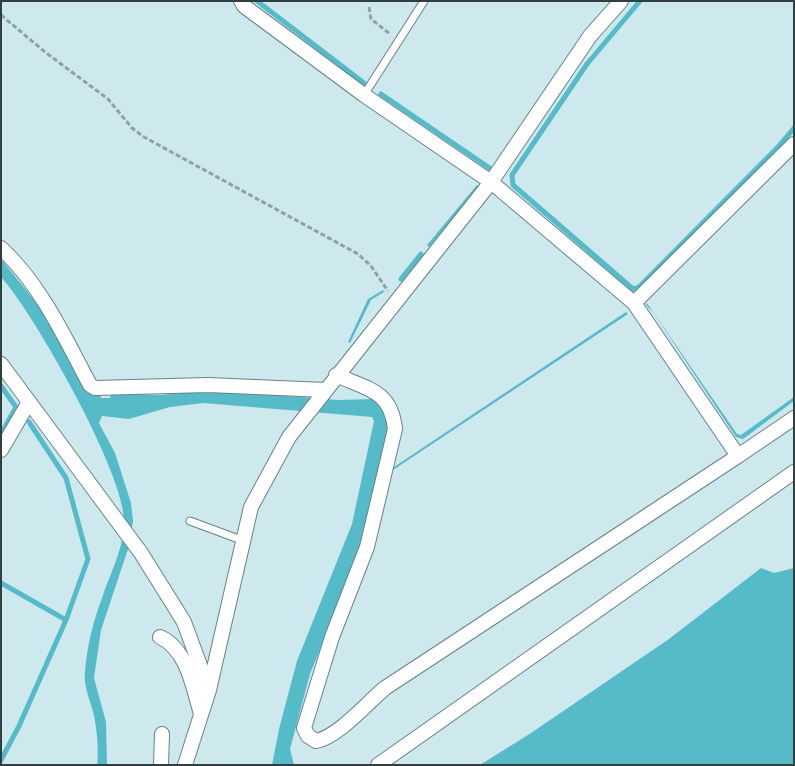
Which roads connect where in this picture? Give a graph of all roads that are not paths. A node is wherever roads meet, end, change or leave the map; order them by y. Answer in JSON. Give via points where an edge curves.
{"nodes":[{"id":1,"x":241,"y":1,"type":"edge"},
{"id":2,"x":424,"y":1,"type":"edge"},
{"id":3,"x":621,"y":1,"type":"edge"},
{"id":4,"x":364,"y":95,"type":"junction"},
{"id":5,"x":794,"y":144,"type":"edge"},
{"id":6,"x":492,"y":182,"type":"junction"},
{"id":7,"x":1,"y":248,"type":"edge"},
{"id":8,"x":634,"y":303,"type":"junction"},
{"id":9,"x":1,"y":364,"type":"edge"},
{"id":10,"x":336,"y":375,"type":"junction"},
{"id":11,"x":325,"y":390,"type":"junction"},
{"id":12,"x":29,"y":402,"type":"junction"},
{"id":13,"x":791,"y":422,"type":"edge"},
{"id":14,"x":1,"y":450,"type":"edge"},
{"id":15,"x":738,"y":456,"type":"junction"},
{"id":16,"x":794,"y":472,"type":"edge"},
{"id":17,"x":190,"y":521,"type":"dead end"},
{"id":18,"x":244,"y":541,"type":"junction"},
{"id":19,"x":160,"y":637,"type":"dead end"},
{"id":20,"x":209,"y":690,"type":"junction"},
{"id":21,"x":201,"y":714,"type":"junction"},
{"id":22,"x":162,"y":734,"type":"dead end"},
{"id":23,"x":161,"y":765,"type":"edge"},
{"id":24,"x":184,"y":765,"type":"edge"},
{"id":25,"x":378,"y":765,"type":"edge"}],
"edges":[{"from":1,"to":4,"type":"street"},
{"from":2,"to":4,"type":"lane"},
{"from":3,"to":6,"type":"street","via":[[590,36]]},
{"from":4,"to":6,"type":"street"},
{"from":5,"to":8,"type":"street"},
{"from":6,"to":8,"type":"street"},
{"from":6,"to":10,"type":"street"},
{"from":7,"to":11,"type":"street","via":[[22,269],[48,308],[90,384],[96,388],[208,384]]},
{"from":8,"to":15,"type":"street"},
{"from":9,"to":12,"type":"street"},
{"from":10,"to":11,"type":"street"},
{"from":10,"to":15,"type":"street","via":[[387,401],[394,413],[395,428],[367,547],[332,637],[304,728],[316,741],[324,740],[336,731],[385,688]]},
{"from":11,"to":18,"type":"street","via":[[289,436],[267,474],[251,507]]},
{"from":12,"to":14,"type":"street"},
{"from":12,"to":20,"type":"street","via":[[133,542],[184,622]]},
{"from":13,"to":15,"type":"street"},
{"from":16,"to":25,"type":"street"},
{"from":17,"to":18,"type":"lane"},
{"from":18,"to":20,"type":"street"},
{"from":19,"to":21,"type":"street","via":[[171,642],[179,652]]},
{"from":20,"to":21,"type":"street"},
{"from":21,"to":24,"type":"street"},
{"from":22,"to":23,"type":"street"}]}
